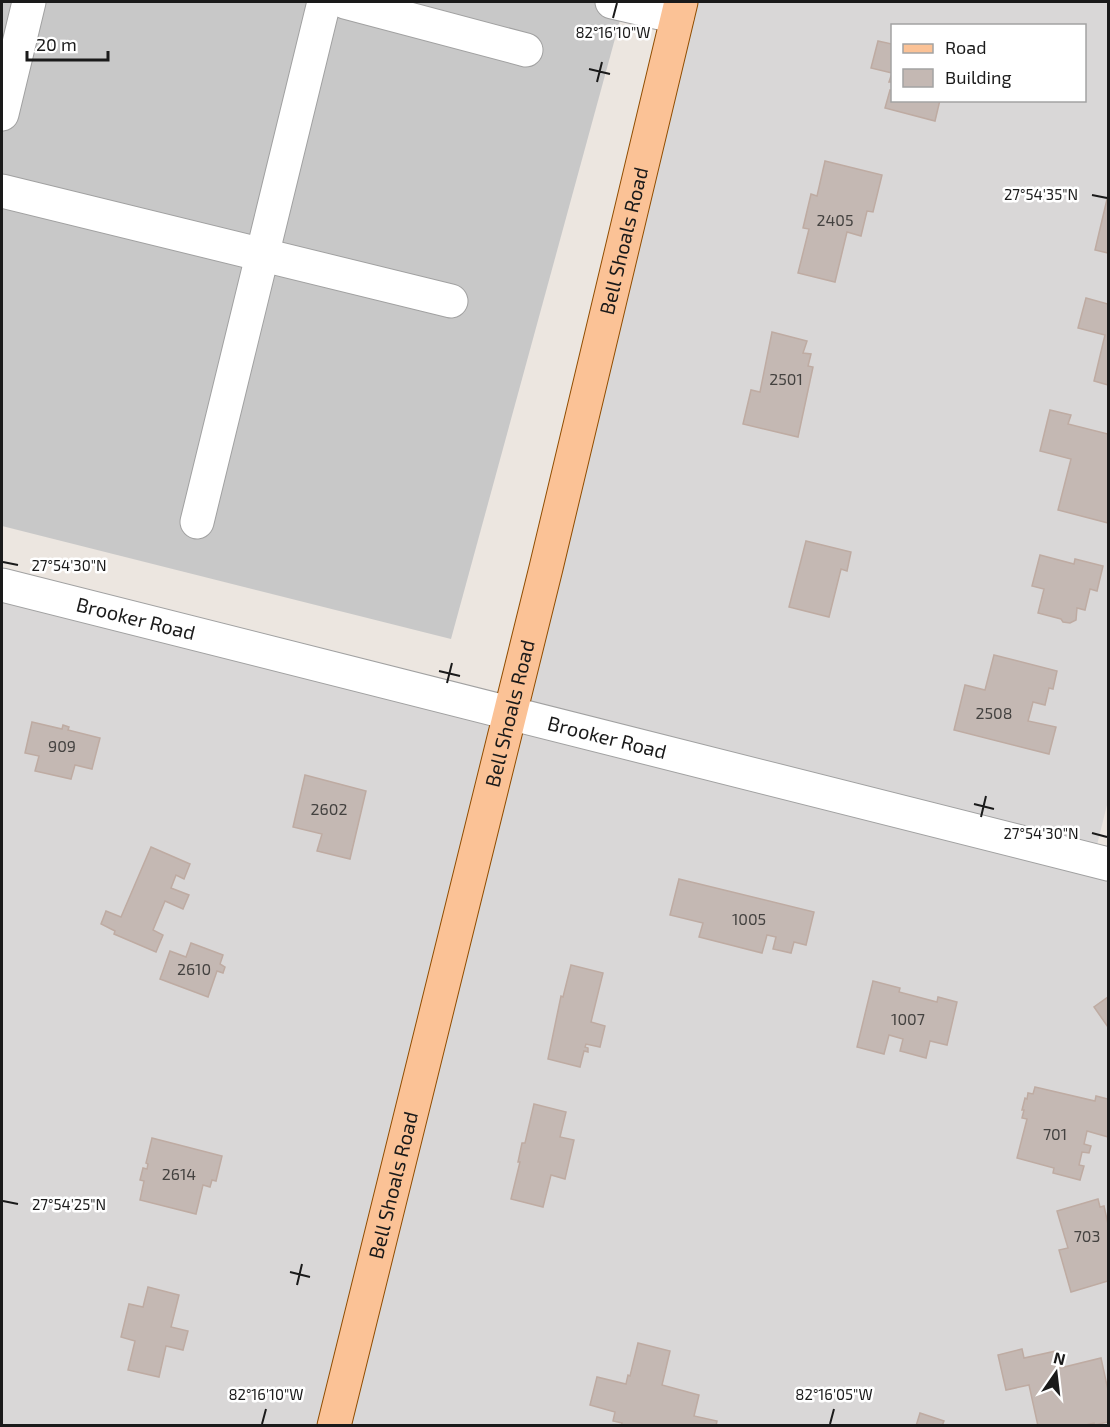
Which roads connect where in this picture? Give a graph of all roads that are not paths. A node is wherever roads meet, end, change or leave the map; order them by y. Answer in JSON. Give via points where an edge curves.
{"nodes":[{"id":1,"x":30,"y":2,"type":"edge"},
{"id":2,"x":324,"y":2,"type":"edge"},
{"id":3,"x":345,"y":2,"type":"edge"},
{"id":4,"x":612,"y":2,"type":"edge"},
{"id":5,"x":679,"y":9,"type":"edge"},
{"id":6,"x":526,"y":50,"type":"dead end"},
{"id":7,"x":2,"y":114,"type":"edge"},
{"id":8,"x":2,"y":191,"type":"edge"},
{"id":9,"x":262,"y":255,"type":"junction"},
{"id":10,"x":452,"y":301,"type":"dead end"},
{"id":11,"x":197,"y":522,"type":"dead end"},
{"id":12,"x":2,"y":585,"type":"edge"},
{"id":13,"x":510,"y":713,"type":"junction"},
{"id":14,"x":1108,"y":862,"type":"edge"},
{"id":15,"x":334,"y":1425,"type":"edge"}],
"edges":[{"from":1,"to":7,"type":"street"},
{"from":2,"to":9,"type":"street"},
{"from":3,"to":6,"type":"street"},
{"from":4,"to":5,"type":"street"},
{"from":5,"to":13,"type":"main road","name":"Bell Shoals Road"},
{"from":8,"to":9,"type":"street"},
{"from":9,"to":10,"type":"street"},
{"from":9,"to":11,"type":"street"},
{"from":12,"to":13,"type":"street","name":"Brooker Road"},
{"from":13,"to":14,"type":"street","name":"Brooker Road"},
{"from":13,"to":15,"type":"main road","name":"Bell Shoals Road"}]}
